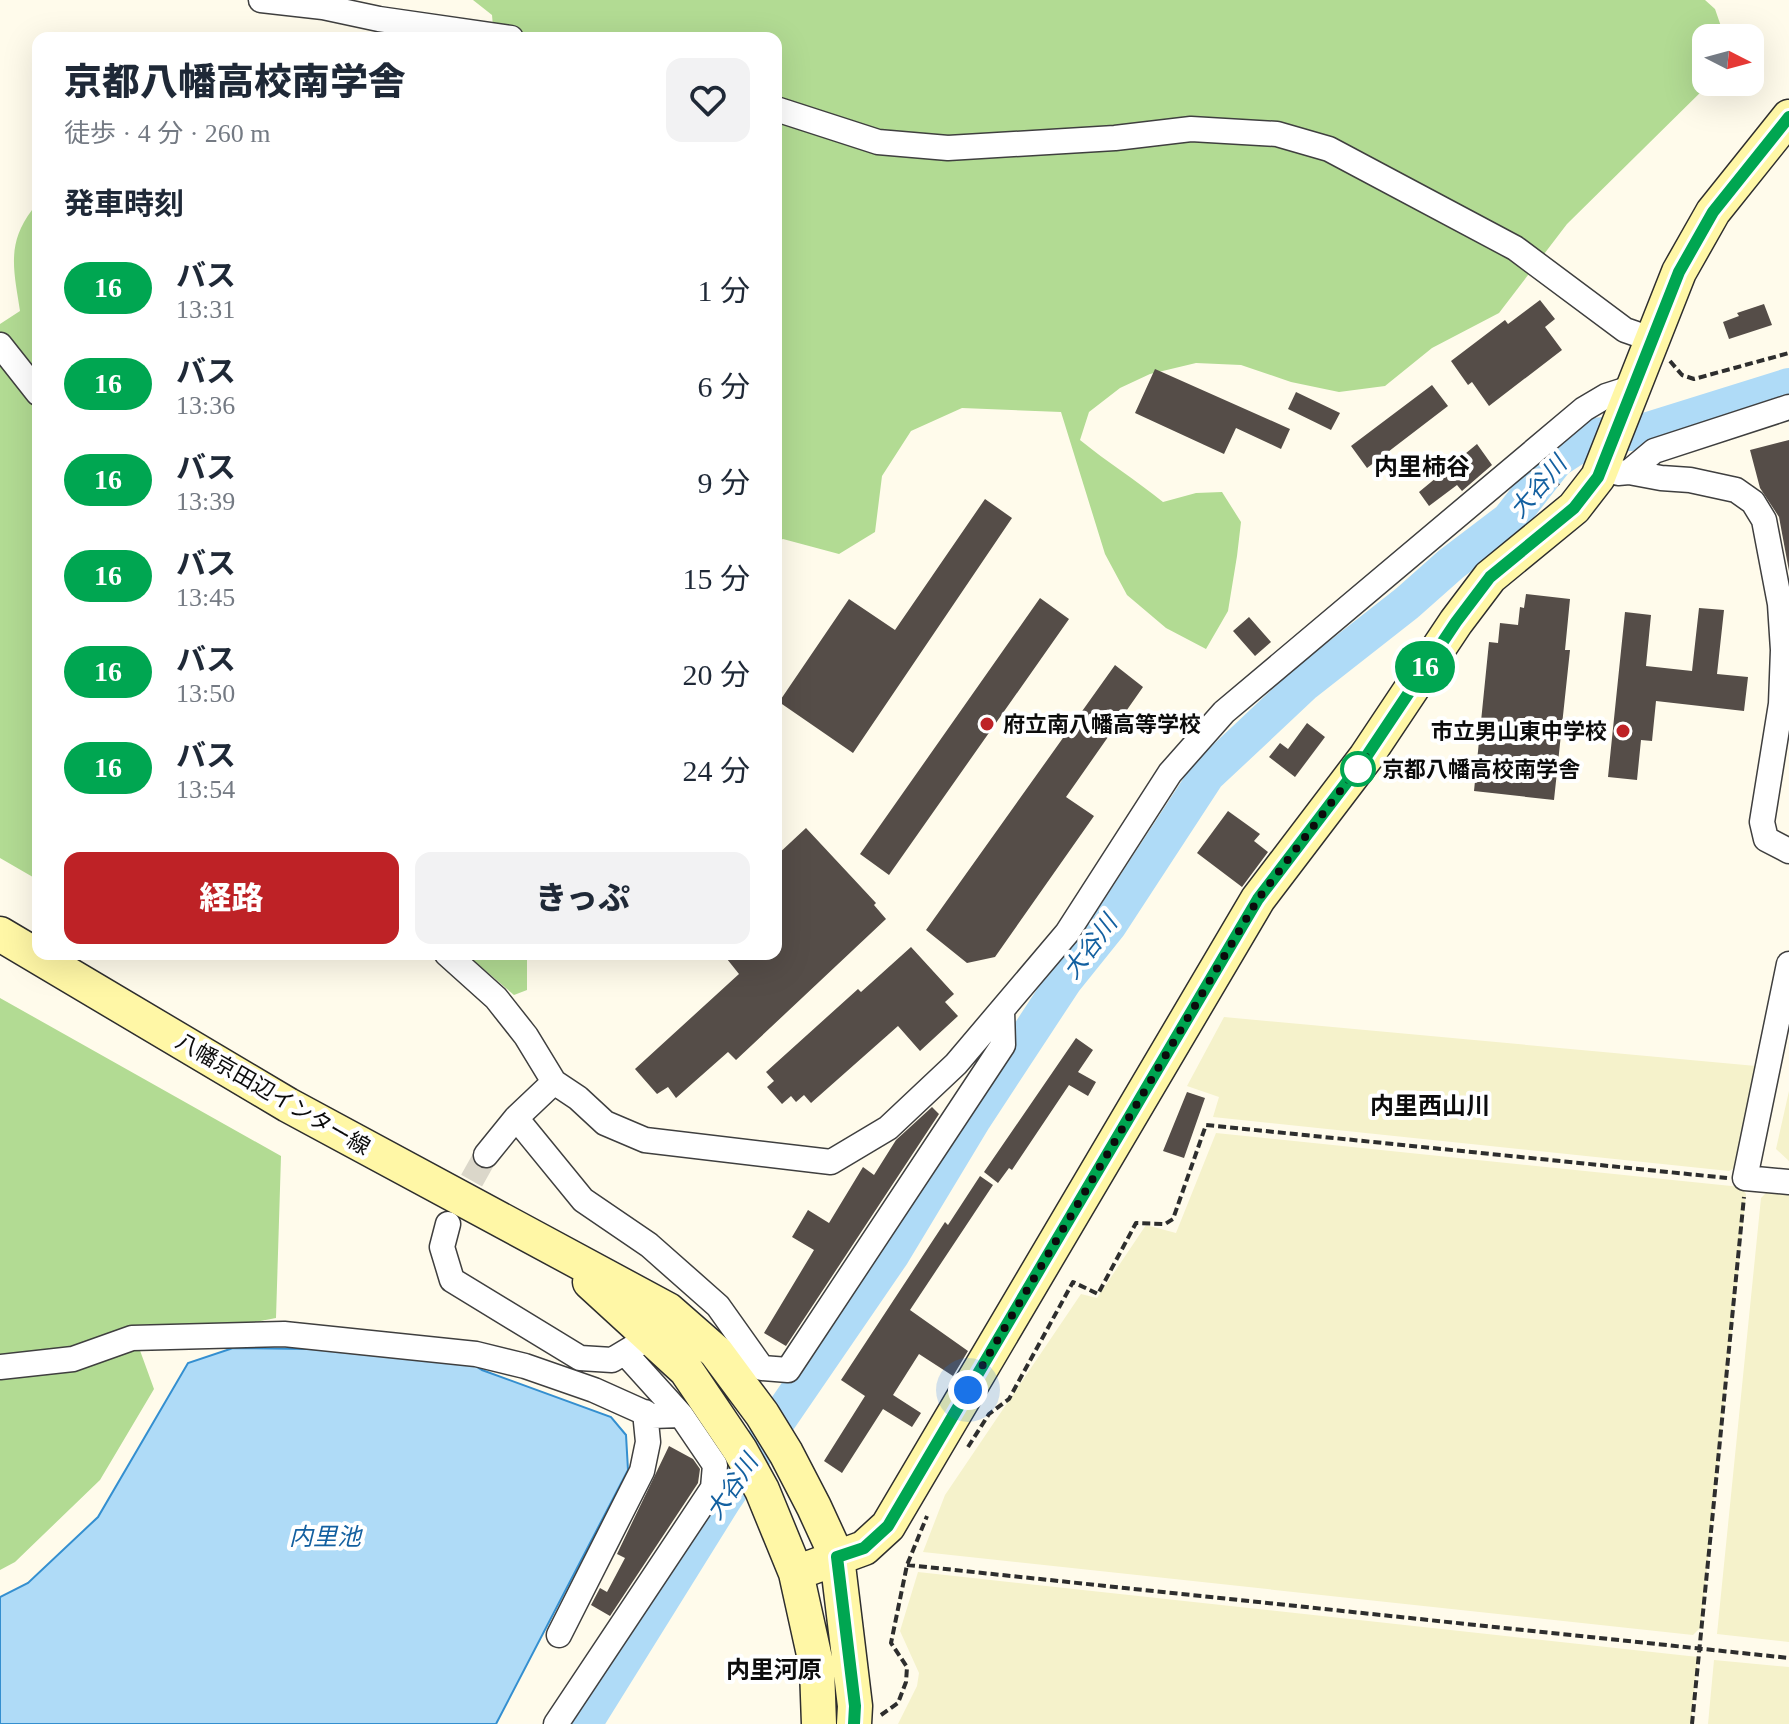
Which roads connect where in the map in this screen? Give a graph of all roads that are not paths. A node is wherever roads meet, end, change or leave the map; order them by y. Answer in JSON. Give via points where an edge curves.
{"nodes":[{"id":1,"x":261,"y":0,"type":"edge"},
{"id":2,"x":324,"y":3,"type":"edge"},
{"id":3,"x":469,"y":32,"type":"edge"},
{"id":4,"x":782,"y":111,"type":"edge"},
{"id":5,"x":1789,"y":117,"type":"edge"},
{"id":6,"x":0,"y":345,"type":"edge"},
{"id":7,"x":1648,"y":347,"type":"junction"},
{"id":8,"x":32,"y":385,"type":"edge"},
{"id":9,"x":1629,"y":400,"type":"junction"},
{"id":10,"x":1789,"y":407,"type":"edge"},
{"id":11,"x":1612,"y":469,"type":"junction"},
{"id":12,"x":1786,"y":650,"type":"edge"},
{"id":13,"x":1789,"y":851,"type":"edge"},
{"id":14,"x":0,"y":934,"type":"edge"},
{"id":15,"x":32,"y":953,"type":"edge"},
{"id":16,"x":44,"y":960,"type":"edge"},
{"id":17,"x":454,"y":960,"type":"edge"},
{"id":18,"x":1789,"y":964,"type":"edge"},
{"id":19,"x":1002,"y":1010,"type":"junction"},
{"id":20,"x":554,"y":1082,"type":"junction"},
{"id":21,"x":516,"y":1118,"type":"junction"},
{"id":22,"x":486,"y":1155,"type":"tunnel mouth"},
{"id":23,"x":1789,"y":1182,"type":"edge"},
{"id":24,"x":448,"y":1224,"type":"tunnel mouth"},
{"id":25,"x":647,"y":1333,"type":"junction"},
{"id":26,"x":0,"y":1367,"type":"edge"},
{"id":27,"x":645,"y":1412,"type":"junction"},
{"id":28,"x":681,"y":1415,"type":"junction"},
{"id":29,"x":837,"y":1557,"type":"junction"},
{"id":30,"x":796,"y":1573,"type":"junction"},
{"id":31,"x":559,"y":1635,"type":"dead end"},
{"id":32,"x":867,"y":1720,"type":"edge"},
{"id":33,"x":556,"y":1724,"type":"edge"},
{"id":34,"x":819,"y":1724,"type":"edge"}],
"edges":[{"from":1,"to":2,"type":"street"},
{"from":2,"to":3,"type":"street","via":[[379,19]]},
{"from":4,"to":7,"type":"street","via":[[878,142],[948,148],[1191,129],[1277,134],[1329,149],[1515,248]]},
{"from":5,"to":7,"type":"main road","via":[[1713,212],[1679,272]]},
{"from":6,"to":8,"type":"street"},
{"from":7,"to":9,"type":"main road"},
{"from":9,"to":11,"type":"main road"},
{"from":9,"to":19,"type":"street","via":[[1606,396],[1584,409],[1224,712],[1170,773],[1067,933]]},
{"from":10,"to":11,"type":"street"},
{"from":11,"to":12,"type":"street","via":[[1736,490],[1753,502],[1764,520]]},
{"from":11,"to":29,"type":"main road","via":[[1574,508],[1490,577],[1366,757],[1258,899],[888,1526],[864,1548]]},
{"from":12,"to":13,"type":"street","via":[[1762,822],[1766,839]]},
{"from":14,"to":15,"type":"main road","name":"八幡京田辺インター線"},
{"from":16,"to":25,"type":"main road","name":"八幡京田辺インター線","via":[[288,1105],[550,1246]]},
{"from":17,"to":20,"type":"street","via":[[496,998]]},
{"from":18,"to":23,"type":"street","via":[[1745,1178]]},
{"from":19,"to":20,"type":"street","via":[[956,1064],[888,1128],[831,1162],[645,1140],[605,1123]]},
{"from":19,"to":21,"type":"street","via":[[1003,1045],[788,1370],[762,1368],[718,1306],[649,1245],[583,1200]]},
{"from":20,"to":21,"type":"street"},
{"from":21,"to":22,"type":"street"},
{"from":24,"to":25,"type":"street","via":[[442,1247],[452,1280],[580,1358],[612,1360]]},
{"from":25,"to":28,"type":"street"},
{"from":25,"to":29,"type":"main road","name":"八幡京田辺インター線","via":[[716,1352],[786,1453]]},
{"from":25,"to":30,"type":"main road","name":"八幡京田辺インター線","via":[[686,1370],[740,1450]]},
{"from":26,"to":27,"type":"street","via":[[73,1359],[132,1338],[284,1334],[476,1354],[525,1366]]},
{"from":27,"to":28,"type":"street"},
{"from":27,"to":31,"type":"street","via":[[648,1442],[642,1471]]},
{"from":28,"to":33,"type":"street","via":[[715,1465],[713,1488]]},
{"from":29,"to":30,"type":"main road"},
{"from":29,"to":32,"type":"main road","name":"八幡京田辺インター線","via":[[855,1706]]},
{"from":30,"to":34,"type":"main road","name":"八幡京田辺インター線","via":[[817,1668]]}]}
